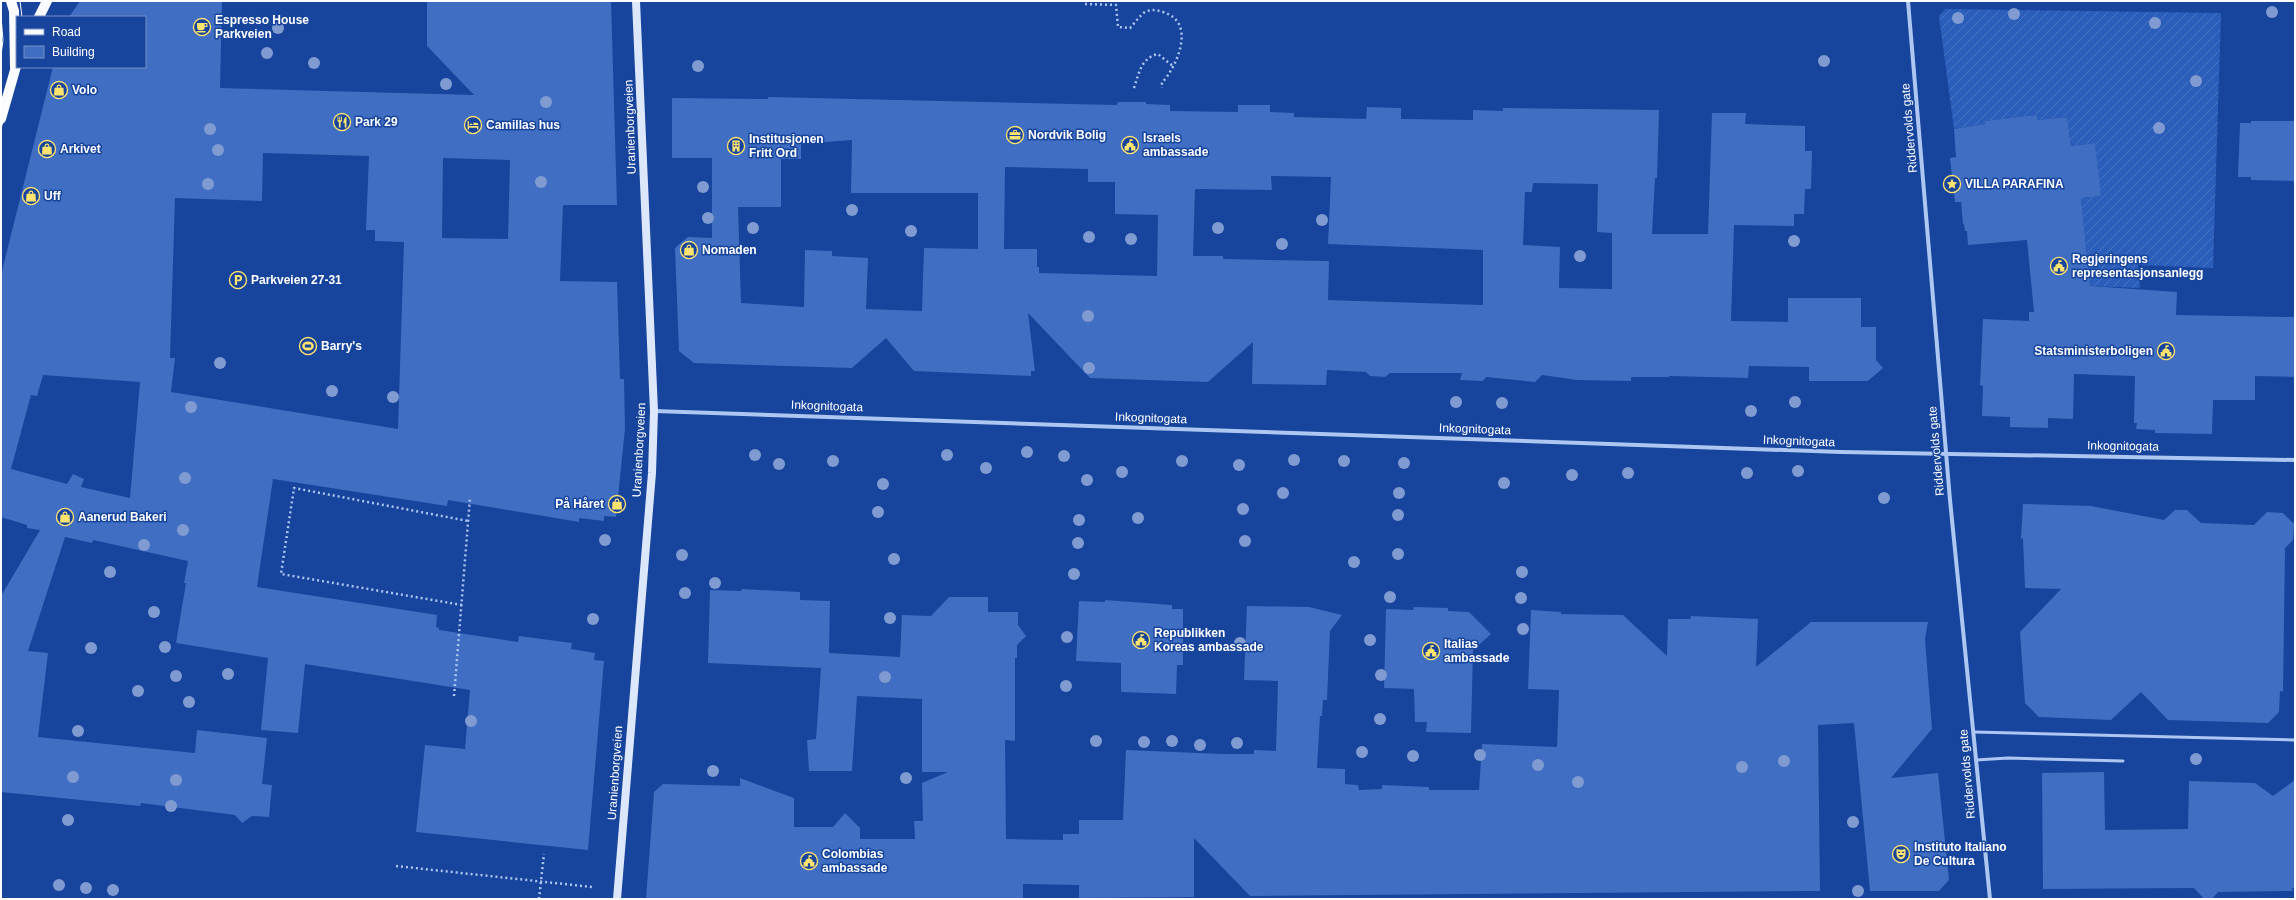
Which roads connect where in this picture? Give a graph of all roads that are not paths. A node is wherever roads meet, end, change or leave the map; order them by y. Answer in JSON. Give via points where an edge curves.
{"nodes":[{"id":1,"x":11,"y":1,"type":"edge"},
{"id":2,"x":47,"y":1,"type":"edge"},
{"id":3,"x":636,"y":1,"type":"edge"},
{"id":4,"x":1908,"y":1,"type":"edge"},
{"id":5,"x":40,"y":16,"type":"edge"},
{"id":6,"x":16,"y":65,"type":"edge"},
{"id":7,"x":1,"y":119,"type":"edge"},
{"id":8,"x":654,"y":411,"type":"junction"},
{"id":9,"x":1947,"y":454,"type":"junction"},
{"id":10,"x":2295,"y":460,"type":"edge"},
{"id":11,"x":1974,"y":732,"type":"junction"},
{"id":12,"x":2295,"y":740,"type":"edge"},
{"id":13,"x":1976,"y":760,"type":"junction"},
{"id":14,"x":2124,"y":761,"type":"dead end"},
{"id":15,"x":617,"y":899,"type":"edge"},
{"id":16,"x":1990,"y":899,"type":"edge"}],
"edges":[{"from":1,"to":6,"type":"main road","via":[[14,11]]},
{"from":2,"to":5,"type":"main road"},
{"from":3,"to":8,"type":"street","name":"Uranienborgveien"},
{"from":4,"to":9,"type":"street","name":"Riddervolds gate"},
{"from":6,"to":7,"type":"main road"},
{"from":8,"to":9,"type":"street","name":"Inkognitogata"},
{"from":8,"to":15,"type":"street","name":"Uranienborgveien","via":[[652,472]]},
{"from":9,"to":10,"type":"street","name":"Inkognitogata"},
{"from":9,"to":11,"type":"street","name":"Riddervolds gate"},
{"from":11,"to":12,"type":"lane"},
{"from":11,"to":13,"type":"street","name":"Riddervolds gate"},
{"from":13,"to":14,"type":"lane","via":[[2008,758]]},
{"from":13,"to":16,"type":"street","name":"Riddervolds gate"}]}
